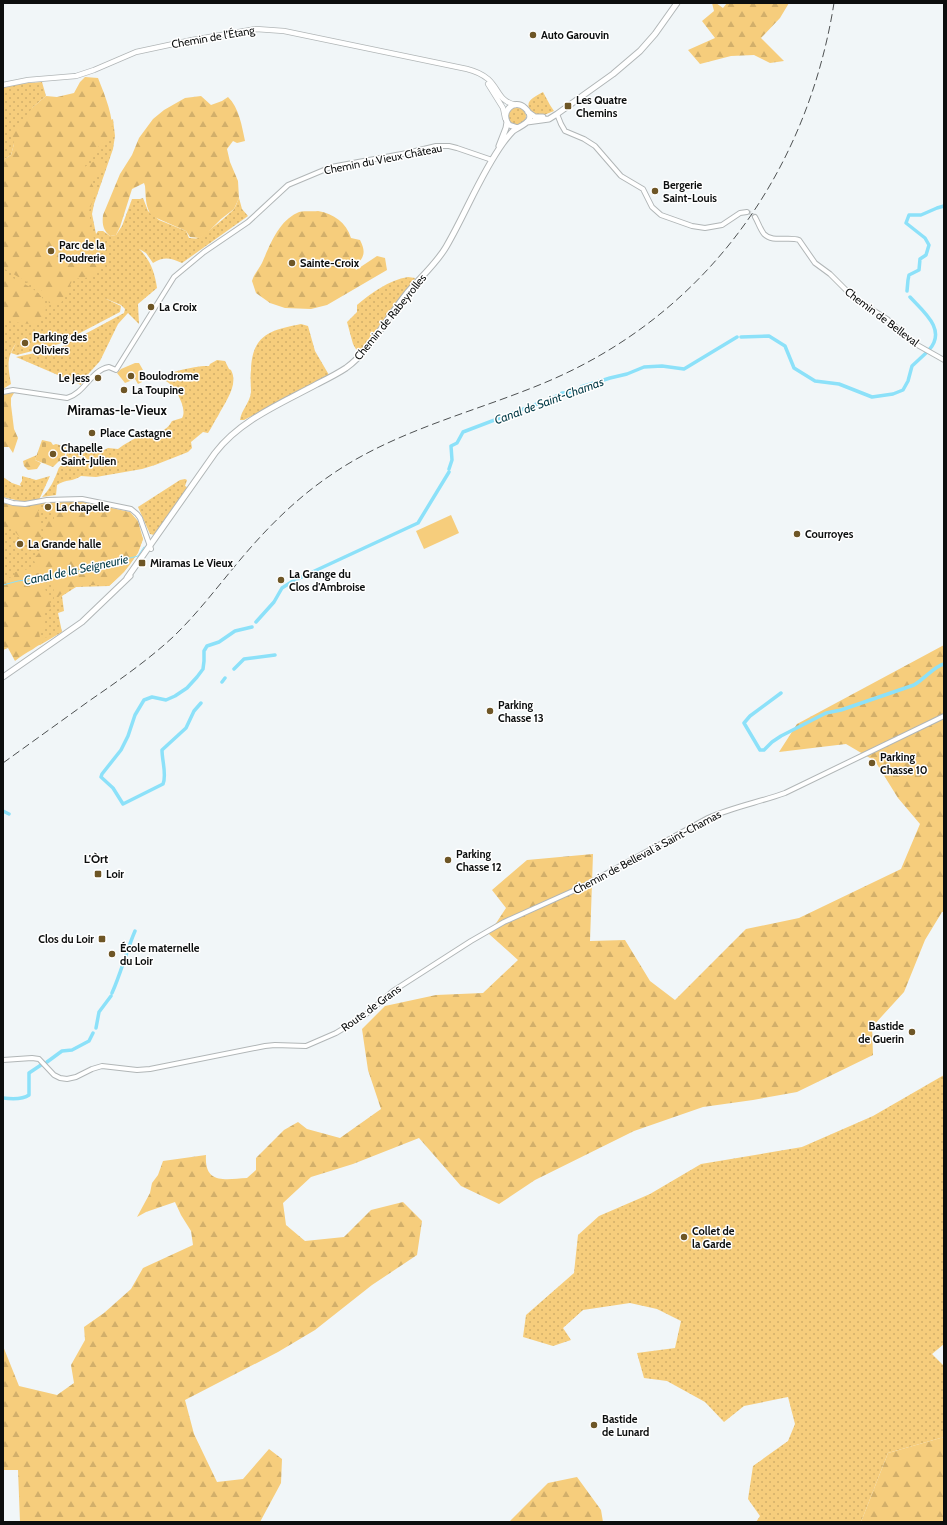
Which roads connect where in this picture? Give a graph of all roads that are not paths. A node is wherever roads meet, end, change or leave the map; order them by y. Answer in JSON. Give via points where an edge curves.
{"nodes":[{"id":1,"x":677,"y":3,"type":"edge"},
{"id":2,"x":473,"y":71,"type":"junction"},
{"id":3,"x":3,"y":85,"type":"edge"},
{"id":4,"x":516,"y":105,"type":"junction"},
{"id":5,"x":528,"y":112,"type":"junction"},
{"id":6,"x":556,"y":114,"type":"junction"},
{"id":7,"x":506,"y":120,"type":"junction"},
{"id":8,"x":527,"y":122,"type":"junction"},
{"id":9,"x":518,"y":128,"type":"junction"},
{"id":10,"x":496,"y":153,"type":"junction"},
{"id":11,"x":492,"y":160,"type":"junction"},
{"id":12,"x":747,"y":212,"type":"dead end"},
{"id":13,"x":754,"y":217,"type":"tunnel mouth"},
{"id":14,"x":944,"y":360,"type":"edge"},
{"id":15,"x":3,"y":392,"type":"edge"},
{"id":16,"x":3,"y":500,"type":"edge"},
{"id":17,"x":150,"y":547,"type":"junction"},
{"id":18,"x":127,"y":578,"type":"junction"},
{"id":19,"x":3,"y":677,"type":"edge"},
{"id":20,"x":944,"y":716,"type":"edge"},
{"id":21,"x":504,"y":922,"type":"joint"},
{"id":22,"x":3,"y":1060,"type":"edge"}],
"edges":[{"from":1,"to":6,"type":"main road","via":[[640,51],[613,74]]},
{"from":2,"to":3,"type":"main road","name":"Chemin de l’Étang","via":[[265,29],[145,49],[76,76]]},
{"from":2,"to":4,"type":"main road","name":"Chemin de l’Étang","via":[[487,79],[503,100]]},
{"from":2,"to":7,"type":"main road","name":"Chemin de l’Étang","via":[[490,87],[503,108]]},
{"from":4,"to":5,"type":"main road","via":[[523,106]]},
{"from":4,"to":7,"type":"main road","via":[[507,110]]},
{"from":5,"to":6,"type":"main road","via":[[538,117]]},
{"from":5,"to":8,"type":"main road"},
{"from":6,"to":8,"type":"main road","via":[[549,119]]},
{"from":6,"to":12,"type":"street","via":[[565,131],[595,146],[622,176],[643,189],[652,207],[662,215],[705,228],[722,225],[740,213]]},
{"from":7,"to":9,"type":"main road","via":[[512,127]]},
{"from":7,"to":10,"type":"main road","name":"Chemin de Rabeyrolles","via":[[506,128]]},
{"from":8,"to":9,"type":"main road"},
{"from":9,"to":10,"type":"main road","name":"Chemin de Rabeyrolles","via":[[509,135]]},
{"from":10,"to":11,"type":"main road","name":"Chemin de Rabeyrolles"},
{"from":11,"to":15,"type":"street","name":"Chemin du Vieux Château","via":[[457,148],[436,146],[331,167],[288,185],[248,222],[204,252],[174,277],[116,370],[109,367],[100,370],[74,395],[67,398],[13,390]]},
{"from":11,"to":17,"type":"main road","name":"Chemin de Rabeyrolles","via":[[442,252],[355,360],[232,434],[215,453]]},
{"from":13,"to":14,"type":"street","name":"Chemin de Belleval","via":[[769,238],[799,240],[815,263],[854,298],[887,319],[912,342]]},
{"from":16,"to":17,"type":"street","via":[[25,504],[82,499],[131,509],[139,516]]},
{"from":17,"to":18,"type":"main road","name":"Chemin de Rabeyrolles"},
{"from":17,"to":18,"type":"main road","name":"Chemin de Rabeyrolles","via":[[138,567]]},
{"from":18,"to":19,"type":"main road","name":"Chemin de Rabeyrolles","via":[[82,622]]},
{"from":20,"to":21,"type":"street","name":"Chemin de Belleval à Saint-Chamas","via":[[785,793],[726,810],[708,818],[584,886]]},
{"from":21,"to":22,"type":"street","name":"Route de Grans","via":[[393,991],[350,1025],[306,1046],[265,1046],[136,1070],[102,1066],[67,1079],[54,1075],[39,1059]]}]}
